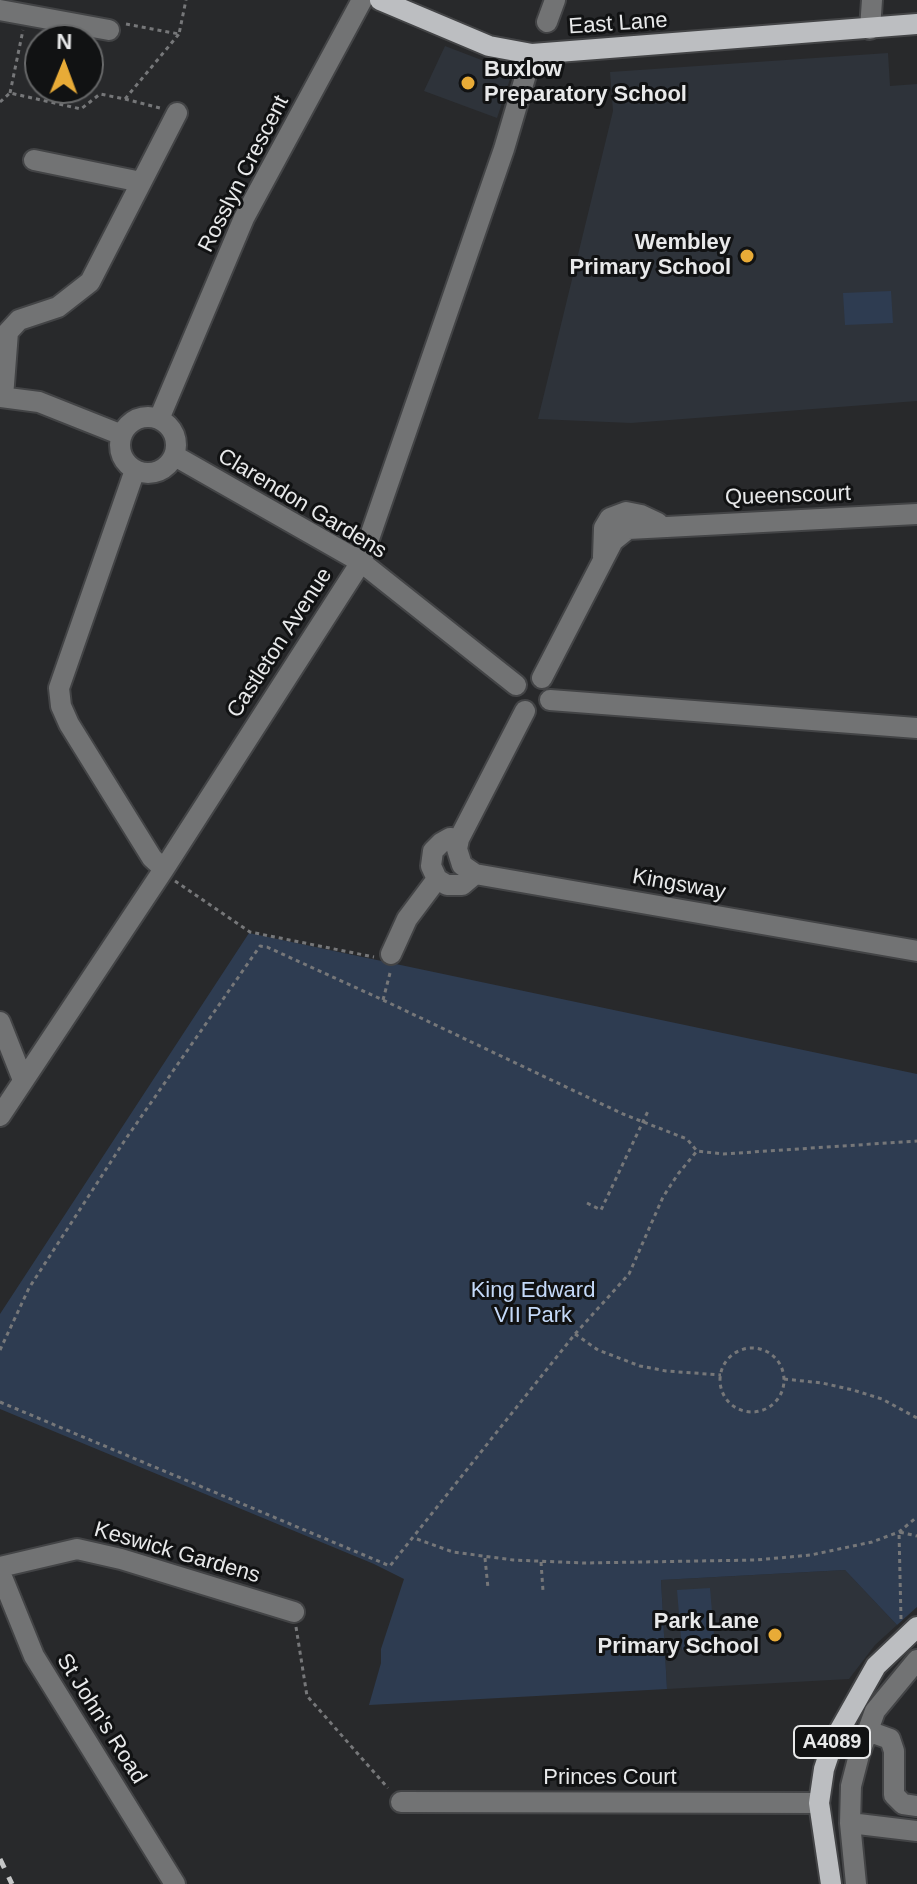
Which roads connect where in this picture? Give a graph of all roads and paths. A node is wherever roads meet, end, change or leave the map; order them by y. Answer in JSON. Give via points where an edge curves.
{"nodes":[{"id":1,"x":186,"y":0,"type":"edge"},
{"id":2,"x":362,"y":0,"type":"edge"},
{"id":3,"x":380,"y":0,"type":"edge"},
{"id":4,"x":555,"y":0,"type":"edge"},
{"id":5,"x":872,"y":0,"type":"edge"},
{"id":6,"x":0,"y":10,"type":"edge"},
{"id":7,"x":26,"y":15,"type":"junction"},
{"id":8,"x":547,"y":22,"type":"dead end"},
{"id":9,"x":917,"y":24,"type":"edge"},
{"id":10,"x":870,"y":29,"type":"junction"},
{"id":11,"x":109,"y":30,"type":"joint"},
{"id":12,"x":179,"y":34,"type":"junction"},
{"id":13,"x":532,"y":54,"type":"junction"},
{"id":14,"x":10,"y":93,"type":"junction"},
{"id":15,"x":125,"y":99,"type":"junction"},
{"id":16,"x":0,"y":102,"type":"edge"},
{"id":17,"x":177,"y":113,"type":"joint"},
{"id":18,"x":34,"y":160,"type":"dead end"},
{"id":19,"x":141,"y":182,"type":"junction"},
{"id":20,"x":2,"y":397,"type":"edge"},
{"id":21,"x":159,"y":419,"type":"junction"},
{"id":22,"x":122,"y":435,"type":"junction"},
{"id":23,"x":175,"y":456,"type":"junction"},
{"id":24,"x":135,"y":470,"type":"junction"},
{"id":25,"x":917,"y":514,"type":"edge"},
{"id":26,"x":361,"y":562,"type":"junction"},
{"id":27,"x":542,"y":678,"type":"junction"},
{"id":28,"x":516,"y":685,"type":"junction"},
{"id":29,"x":550,"y":700,"type":"junction"},
{"id":30,"x":525,"y":711,"type":"junction"},
{"id":31,"x":917,"y":728,"type":"edge"},
{"id":32,"x":459,"y":839,"type":"junction"},
{"id":33,"x":163,"y":870,"type":"junction"},
{"id":34,"x":475,"y":874,"type":"junction"},
{"id":35,"x":437,"y":879,"type":"junction"},
{"id":36,"x":263,"y":934,"type":"junction"},
{"id":37,"x":262,"y":946,"type":"junction"},
{"id":38,"x":917,"y":951,"type":"edge"},
{"id":39,"x":392,"y":958,"type":"junction"},
{"id":40,"x":383,"y":1000,"type":"junction"},
{"id":41,"x":0,"y":1022,"type":"edge"},
{"id":42,"x":23,"y":1080,"type":"junction"},
{"id":43,"x":649,"y":1109,"type":"dead end"},
{"id":44,"x":0,"y":1116,"type":"edge"},
{"id":45,"x":644,"y":1123,"type":"junction"},
{"id":46,"x":917,"y":1141,"type":"edge"},
{"id":47,"x":697,"y":1151,"type":"junction"},
{"id":48,"x":587,"y":1203,"type":"dead end"},
{"id":49,"x":575,"y":1334,"type":"junction"},
{"id":50,"x":0,"y":1350,"type":"edge"},
{"id":51,"x":721,"y":1375,"type":"junction"},
{"id":52,"x":784,"y":1379,"type":"junction"},
{"id":53,"x":0,"y":1402,"type":"edge"},
{"id":54,"x":917,"y":1418,"type":"edge"},
{"id":55,"x":917,"y":1517,"type":"edge"},
{"id":56,"x":899,"y":1532,"type":"junction"},
{"id":57,"x":917,"y":1536,"type":"edge"},
{"id":58,"x":415,"y":1538,"type":"junction"},
{"id":59,"x":485,"y":1558,"type":"junction"},
{"id":60,"x":541,"y":1562,"type":"junction"},
{"id":61,"x":0,"y":1569,"type":"edge"},
{"id":62,"x":488,"y":1588,"type":"dead end"},
{"id":63,"x":543,"y":1591,"type":"dead end"},
{"id":64,"x":294,"y":1612,"type":"joint"},
{"id":65,"x":914,"y":1629,"type":"edge"},
{"id":66,"x":917,"y":1660,"type":"edge"},
{"id":67,"x":868,"y":1731,"type":"junction"},
{"id":68,"x":401,"y":1802,"type":"joint"},
{"id":69,"x":819,"y":1803,"type":"junction"},
{"id":70,"x":917,"y":1806,"type":"edge"},
{"id":71,"x":850,"y":1823,"type":"junction"},
{"id":72,"x":917,"y":1831,"type":"edge"},
{"id":73,"x":175,"y":1884,"type":"edge"},
{"id":74,"x":831,"y":1884,"type":"edge"},
{"id":75,"x":856,"y":1884,"type":"edge"}],
"edges":[{"from":1,"to":12,"type":"path"},
{"from":2,"to":21,"type":"street","name":"Rosslyn Crescent","via":[[244,218]]},
{"from":3,"to":13,"type":"main road","name":"East Lane","via":[[489,46]]},
{"from":4,"to":8,"type":"street"},
{"from":5,"to":10,"type":"street"},
{"from":6,"to":7,"type":"street"},
{"from":7,"to":11,"type":"street"},
{"from":7,"to":14,"type":"path"},
{"from":9,"to":10,"type":"main road","name":"East Lane"},
{"from":10,"to":13,"type":"main road","name":"East Lane"},
{"from":11,"to":12,"type":"path","via":[[126,24]]},
{"from":12,"to":15,"type":"path"},
{"from":13,"to":26,"type":"street","name":"Castleton Avenue"},
{"from":14,"to":15,"type":"path","via":[[81,109],[100,94]]},
{"from":14,"to":16,"type":"path"},
{"from":15,"to":17,"type":"path"},
{"from":17,"to":19,"type":"street"},
{"from":18,"to":19,"type":"street"},
{"from":19,"to":20,"type":"street","via":[[90,282],[58,307],[19,320],[8,332]]},
{"from":20,"to":22,"type":"street","via":[[39,402]]},
{"from":21,"to":22,"type":"street","via":[[135,420]]},
{"from":21,"to":23,"type":"street","via":[[174,432]]},
{"from":22,"to":24,"type":"street","via":[[122,456]]},
{"from":23,"to":24,"type":"street","via":[[161,471]]},
{"from":23,"to":26,"type":"street","name":"Clarendon Gardens"},
{"from":24,"to":33,"type":"street","via":[[59,688],[69,724]]},
{"from":25,"to":27,"type":"street","name":"Queenscourt","via":[[628,529],[620,533]]},
{"from":26,"to":28,"type":"street","name":"Clarendon Gardens"},
{"from":26,"to":33,"type":"street","name":"Castleton Avenue"},
{"from":27,"to":28,"type":"street","via":[[526,677]]},
{"from":27,"to":29,"type":"street","via":[[550,688]]},
{"from":28,"to":30,"type":"street","via":[[516,702]]},
{"from":29,"to":30,"type":"street","via":[[540,711]]},
{"from":29,"to":31,"type":"street"},
{"from":30,"to":32,"type":"street"},
{"from":32,"to":34,"type":"street","via":[[462,865]]},
{"from":32,"to":35,"type":"street","via":[[450,838],[433,851],[431,866]]},
{"from":33,"to":36,"type":"path","via":[[250,932]]},
{"from":33,"to":42,"type":"street","name":"Castleton Avenue"},
{"from":34,"to":35,"type":"street","via":[[462,885]]},
{"from":34,"to":38,"type":"street","name":"Kingsway"},
{"from":35,"to":39,"type":"street","via":[[407,919]]},
{"from":36,"to":37,"type":"path"},
{"from":36,"to":39,"type":"path"},
{"from":37,"to":40,"type":"path"},
{"from":37,"to":50,"type":"path","via":[[117,1152],[29,1288]]},
{"from":39,"to":40,"type":"path"},
{"from":40,"to":45,"type":"path"},
{"from":41,"to":42,"type":"street"},
{"from":42,"to":44,"type":"street","name":"Castleton Avenue"},
{"from":43,"to":45,"type":"path"},
{"from":45,"to":47,"type":"path","via":[[687,1139]]},
{"from":45,"to":48,"type":"path","via":[[601,1210]]},
{"from":46,"to":47,"type":"path","via":[[723,1154]]},
{"from":47,"to":49,"type":"path","via":[[663,1197],[629,1274]]},
{"from":49,"to":51,"type":"path","via":[[598,1350],[640,1366]]},
{"from":49,"to":58,"type":"path"},
{"from":51,"to":52,"type":"path","via":[[739,1351],[759,1349],[776,1360]]},
{"from":51,"to":52,"type":"path","via":[[729,1402],[755,1412],[772,1405]]},
{"from":52,"to":54,"type":"path","via":[[868,1395]]},
{"from":53,"to":58,"type":"path","via":[[390,1566]]},
{"from":55,"to":56,"type":"path"},
{"from":56,"to":57,"type":"path"},
{"from":56,"to":60,"type":"path","via":[[811,1555]]},
{"from":56,"to":65,"type":"path","via":[[900,1616]]},
{"from":58,"to":59,"type":"path"},
{"from":59,"to":60,"type":"path"},
{"from":59,"to":62,"type":"path"},
{"from":60,"to":63,"type":"path"},
{"from":61,"to":64,"type":"street","name":"Keswick Gardens","via":[[77,1549]]},
{"from":61,"to":73,"type":"street","name":"St John's Road","via":[[34,1656]]},
{"from":64,"to":68,"type":"path","via":[[307,1696]]},
{"from":65,"to":69,"type":"main road","number":"A4089","via":[[876,1666],[833,1742]]},
{"from":66,"to":67,"type":"street","via":[[875,1711]]},
{"from":67,"to":70,"type":"street","via":[[890,1739],[894,1795],[903,1804]]},
{"from":67,"to":71,"type":"street","via":[[851,1786]]},
{"from":68,"to":69,"type":"street","name":"Princes Court"},
{"from":69,"to":74,"type":"main road","number":"A4089"},
{"from":71,"to":72,"type":"street"},
{"from":71,"to":75,"type":"street"}]}
